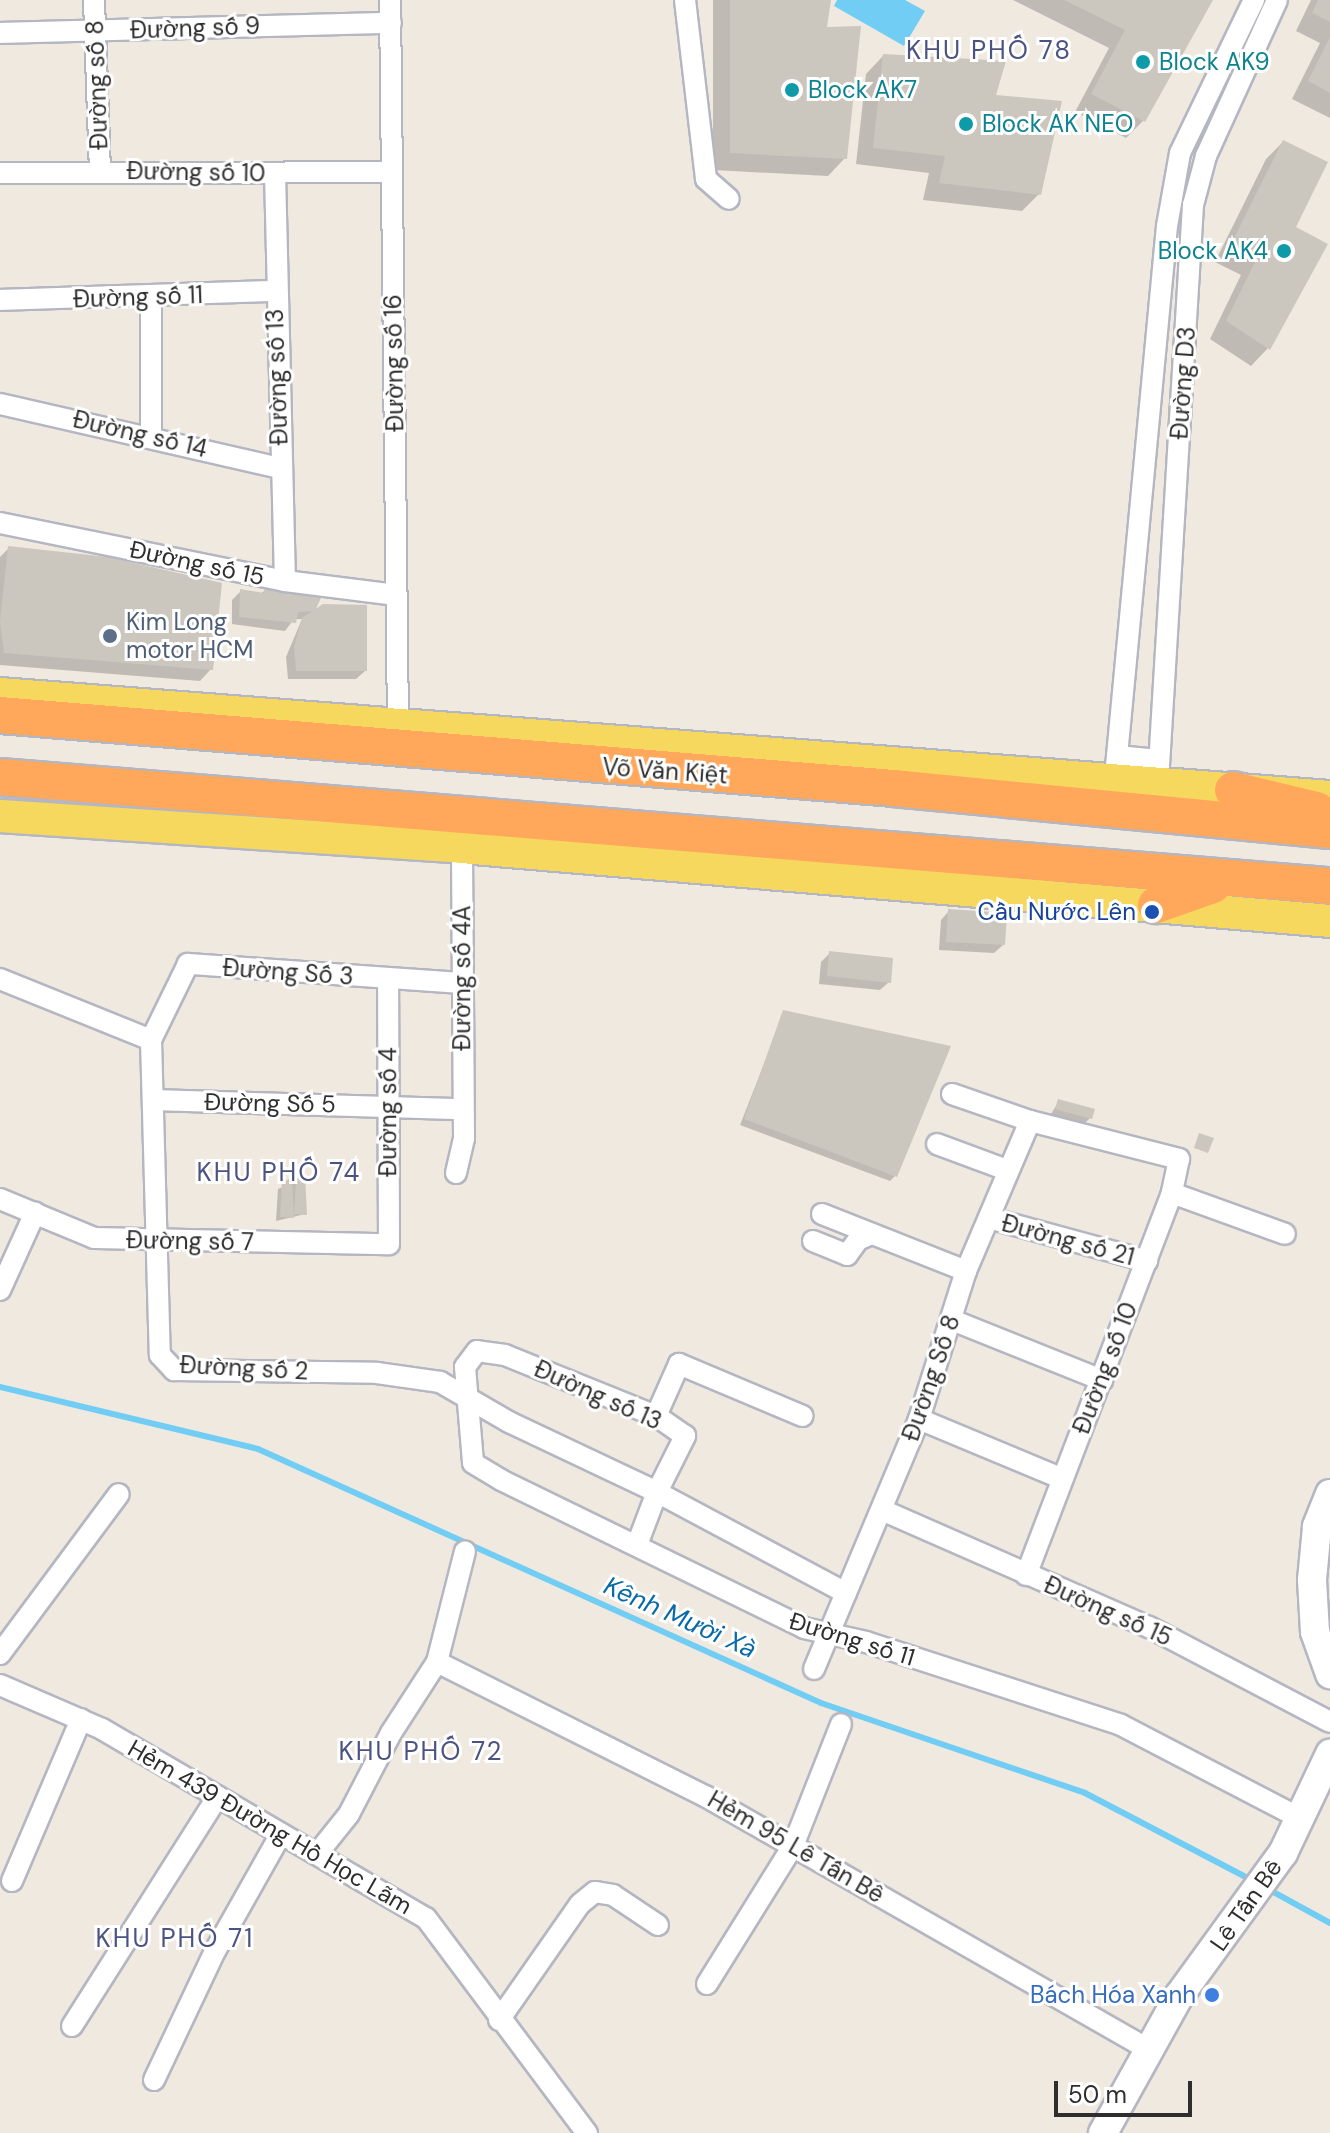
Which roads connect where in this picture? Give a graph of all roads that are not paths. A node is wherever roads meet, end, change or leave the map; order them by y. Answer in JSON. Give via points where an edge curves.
{"nodes":[{"id":1,"x":94,"y":0,"type":"edge"},
{"id":2,"x":390,"y":0,"type":"edge"},
{"id":3,"x":685,"y":0,"type":"edge"},
{"id":4,"x":1254,"y":0,"type":"edge"},
{"id":5,"x":1277,"y":0,"type":"edge"},
{"id":6,"x":391,"y":23,"type":"junction"},
{"id":7,"x":95,"y":30,"type":"junction"},
{"id":8,"x":0,"y":33,"type":"edge"},
{"id":9,"x":100,"y":171,"type":"junction"},
{"id":10,"x":392,"y":172,"type":"junction"},
{"id":11,"x":0,"y":173,"type":"edge"},
{"id":12,"x":275,"y":173,"type":"junction"},
{"id":13,"x":729,"y":199,"type":"dead end"},
{"id":14,"x":275,"y":291,"type":"junction"},
{"id":15,"x":151,"y":298,"type":"junction"},
{"id":16,"x":0,"y":300,"type":"edge"},
{"id":17,"x":0,"y":404,"type":"edge"},
{"id":18,"x":151,"y":435,"type":"junction"},
{"id":19,"x":280,"y":468,"type":"junction"},
{"id":20,"x":0,"y":523,"type":"edge"},
{"id":21,"x":285,"y":581,"type":"junction"},
{"id":22,"x":396,"y":595,"type":"junction"},
{"id":23,"x":0,"y":694,"type":"edge"},
{"id":24,"x":0,"y":715,"type":"edge"},
{"id":25,"x":398,"y":725,"type":"junction"},
{"id":26,"x":1116,"y":767,"type":"junction"},
{"id":27,"x":1158,"y":771,"type":"junction"},
{"id":28,"x":0,"y":777,"type":"edge"},
{"id":29,"x":1233,"y":790,"type":"junction"},
{"id":30,"x":1330,"y":797,"type":"edge"},
{"id":31,"x":1330,"y":813,"type":"edge"},
{"id":32,"x":0,"y":816,"type":"edge"},
{"id":33,"x":1330,"y":830,"type":"edge"},
{"id":34,"x":462,"y":847,"type":"junction"},
{"id":35,"x":1226,"y":881,"type":"junction"},
{"id":36,"x":1330,"y":886,"type":"edge"},
{"id":37,"x":1156,"y":905,"type":"junction"},
{"id":38,"x":1330,"y":921,"type":"edge"},
{"id":39,"x":188,"y":964,"type":"joint"},
{"id":40,"x":0,"y":979,"type":"edge"},
{"id":41,"x":388,"y":979,"type":"junction"},
{"id":42,"x":462,"y":983,"type":"junction"},
{"id":43,"x":151,"y":1040,"type":"junction"},
{"id":44,"x":952,"y":1094,"type":"dead end"},
{"id":45,"x":154,"y":1100,"type":"junction"},
{"id":46,"x":387,"y":1106,"type":"junction"},
{"id":47,"x":461,"y":1109,"type":"junction"},
{"id":48,"x":1030,"y":1121,"type":"junction"},
{"id":49,"x":937,"y":1144,"type":"dead end"},
{"id":50,"x":1007,"y":1170,"type":"junction"},
{"id":51,"x":456,"y":1173,"type":"dead end"},
{"id":52,"x":1172,"y":1193,"type":"junction"},
{"id":53,"x":0,"y":1199,"type":"edge"},
{"id":54,"x":35,"y":1213,"type":"junction"},
{"id":55,"x":822,"y":1214,"type":"dead end"},
{"id":56,"x":989,"y":1218,"type":"junction"},
{"id":57,"x":871,"y":1234,"type":"junction"},
{"id":58,"x":1285,"y":1234,"type":"dead end"},
{"id":59,"x":156,"y":1241,"type":"junction"},
{"id":60,"x":813,"y":1241,"type":"dead end"},
{"id":61,"x":389,"y":1244,"type":"joint"},
{"id":62,"x":1147,"y":1261,"type":"junction"},
{"id":63,"x":966,"y":1271,"type":"junction"},
{"id":64,"x":0,"y":1290,"type":"edge"},
{"id":65,"x":952,"y":1320,"type":"junction"},
{"id":66,"x":1102,"y":1380,"type":"junction"},
{"id":67,"x":464,"y":1399,"type":"junction"},
{"id":68,"x":656,"y":1416,"type":"junction"},
{"id":69,"x":803,"y":1416,"type":"dead end"},
{"id":70,"x":919,"y":1419,"type":"junction"},
{"id":71,"x":1061,"y":1478,"type":"junction"},
{"id":72,"x":657,"y":1492,"type":"junction"},
{"id":73,"x":119,"y":1494,"type":"dead end"},
{"id":74,"x":1330,"y":1494,"type":"edge"},
{"id":75,"x":882,"y":1510,"type":"junction"},
{"id":76,"x":637,"y":1545,"type":"junction"},
{"id":77,"x":465,"y":1551,"type":"dead end"},
{"id":78,"x":1026,"y":1575,"type":"junction"},
{"id":79,"x":1321,"y":1581,"type":"edge"},
{"id":80,"x":846,"y":1593,"type":"junction"},
{"id":81,"x":827,"y":1633,"type":"junction"},
{"id":82,"x":0,"y":1654,"type":"edge"},
{"id":83,"x":437,"y":1662,"type":"junction"},
{"id":84,"x":814,"y":1669,"type":"dead end"},
{"id":85,"x":1330,"y":1674,"type":"edge"},
{"id":86,"x":0,"y":1685,"type":"edge"},
{"id":87,"x":81,"y":1719,"type":"junction"},
{"id":88,"x":1330,"y":1722,"type":"edge"},
{"id":89,"x":841,"y":1724,"type":"dead end"},
{"id":90,"x":1330,"y":1754,"type":"edge"},
{"id":91,"x":218,"y":1796,"type":"junction"},
{"id":92,"x":1300,"y":1818,"type":"junction"},
{"id":93,"x":281,"y":1834,"type":"junction"},
{"id":94,"x":793,"y":1846,"type":"junction"},
{"id":95,"x":317,"y":1854,"type":"junction"},
{"id":96,"x":12,"y":1881,"type":"dead end"},
{"id":97,"x":658,"y":1925,"type":"dead end"},
{"id":98,"x":707,"y":1984,"type":"dead end"},
{"id":99,"x":499,"y":2020,"type":"junction"},
{"id":100,"x":72,"y":2026,"type":"dead end"},
{"id":101,"x":1146,"y":2048,"type":"junction"},
{"id":102,"x":154,"y":2080,"type":"dead end"},
{"id":103,"x":587,"y":2133,"type":"edge"},
{"id":104,"x":1103,"y":2133,"type":"edge"}],
"edges":[{"from":1,"to":7,"type":"street","name":"Đường số 8"},
{"from":2,"to":6,"type":"street","name":"Đường số 16"},
{"from":3,"to":13,"type":"street","via":[[706,179]]},
{"from":4,"to":26,"type":"street","name":"Đường D3","via":[[1180,153],[1169,211]]},
{"from":5,"to":27,"type":"street","name":"Đường D3","via":[[1206,156],[1193,205]]},
{"from":6,"to":7,"type":"street","name":"Đường số 9"},
{"from":6,"to":10,"type":"street","name":"Đường số 16"},
{"from":7,"to":8,"type":"street","name":"Đường số 9"},
{"from":7,"to":9,"type":"street","name":"Đường số 8"},
{"from":9,"to":11,"type":"street","name":"Đường số 10"},
{"from":9,"to":12,"type":"street","name":"Đường số 10"},
{"from":10,"to":12,"type":"street","name":"Đường số 10"},
{"from":10,"to":22,"type":"street","name":"Đường số 16"},
{"from":12,"to":14,"type":"street","name":"Đường số 13"},
{"from":14,"to":15,"type":"street","name":"Đường số 11"},
{"from":14,"to":19,"type":"street","name":"Đường số 13"},
{"from":15,"to":16,"type":"street","name":"Đường số 11"},
{"from":15,"to":18,"type":"street"},
{"from":17,"to":18,"type":"street","name":"Đường số 14"},
{"from":18,"to":19,"type":"street","name":"Đường số 14"},
{"from":19,"to":21,"type":"street","name":"Đường số 13"},
{"from":20,"to":21,"type":"street","name":"Đường số 15"},
{"from":21,"to":22,"type":"street","name":"Đường số 15"},
{"from":22,"to":25,"type":"street","name":"Đường số 16"},
{"from":23,"to":25,"type":"main road","name":"Võ Văn Kiệt"},
{"from":24,"to":33,"type":"highway","name":"Võ Văn Kiệt","via":[[893,788]]},
{"from":25,"to":26,"type":"main road","name":"Võ Văn Kiệt","via":[[735,754]]},
{"from":26,"to":27,"type":"main road","name":"Võ Văn Kiệt"},
{"from":27,"to":29,"type":"main road","name":"Võ Văn Kiệt"},
{"from":28,"to":35,"type":"highway"},
{"from":29,"to":30,"type":"main road","name":"Võ Văn Kiệt"},
{"from":29,"to":31,"type":"highway"},
{"from":32,"to":34,"type":"main road"},
{"from":34,"to":37,"type":"main road"},
{"from":34,"to":42,"type":"street","name":"Đường số 4A"},
{"from":35,"to":36,"type":"highway"},
{"from":35,"to":37,"type":"highway"},
{"from":37,"to":38,"type":"main road"},
{"from":39,"to":41,"type":"street","name":"Đường Số 3"},
{"from":39,"to":43,"type":"street","name":"Đường số 2"},
{"from":40,"to":43,"type":"street"},
{"from":41,"to":42,"type":"street","name":"Đường Số 3"},
{"from":41,"to":46,"type":"street","name":"Đường số 4"},
{"from":42,"to":47,"type":"street","name":"Đường số 4A"},
{"from":43,"to":45,"type":"street","name":"Đường số 2"},
{"from":44,"to":48,"type":"street"},
{"from":45,"to":46,"type":"street","name":"Đường Số 5"},
{"from":45,"to":59,"type":"street","name":"Đường số 2"},
{"from":46,"to":47,"type":"street","name":"Đường Số 5"},
{"from":46,"to":61,"type":"street","name":"Đường số 4"},
{"from":47,"to":51,"type":"street","name":"Đường số 4A","via":[[464,1138]]},
{"from":48,"to":50,"type":"street","name":"Đường Số 8"},
{"from":48,"to":52,"type":"street","name":"Đường số 10","via":[[1179,1159]]},
{"from":49,"to":50,"type":"street"},
{"from":50,"to":56,"type":"street","name":"Đường Số 8"},
{"from":52,"to":58,"type":"street"},
{"from":52,"to":62,"type":"street","name":"Đường số 10"},
{"from":53,"to":54,"type":"street","name":"Đường số 7"},
{"from":54,"to":59,"type":"street","name":"Đường số 7","via":[[94,1238]]},
{"from":54,"to":64,"type":"street"},
{"from":55,"to":57,"type":"street"},
{"from":56,"to":62,"type":"street","name":"Đường số 21"},
{"from":56,"to":63,"type":"street","name":"Đường Số 8"},
{"from":57,"to":60,"type":"street","via":[[858,1240],[847,1255]]},
{"from":57,"to":63,"type":"street"},
{"from":59,"to":61,"type":"street","name":"Đường số 7"},
{"from":59,"to":67,"type":"street","name":"Đường số 2","via":[[160,1355],[174,1370],[377,1373],[440,1382]]},
{"from":62,"to":66,"type":"street","name":"Đường số 10"},
{"from":63,"to":65,"type":"street","name":"Đường Số 8"},
{"from":65,"to":66,"type":"street"},
{"from":65,"to":70,"type":"street","name":"Đường Số 8"},
{"from":66,"to":71,"type":"street","name":"Đường số 10"},
{"from":67,"to":68,"type":"street","name":"Đường số 13","via":[[465,1367],[477,1351],[505,1355]]},
{"from":67,"to":72,"type":"street","name":"Đường số 2"},
{"from":67,"to":76,"type":"street","name":"Đường số 11","via":[[473,1463]]},
{"from":68,"to":69,"type":"street","via":[[679,1364]]},
{"from":68,"to":72,"type":"street","name":"Đường số 13","via":[[685,1436]]},
{"from":70,"to":71,"type":"street"},
{"from":70,"to":75,"type":"street","name":"Đường Số 8"},
{"from":71,"to":78,"type":"street","name":"Đường số 10"},
{"from":72,"to":76,"type":"street"},
{"from":72,"to":80,"type":"street"},
{"from":73,"to":82,"type":"street"},
{"from":74,"to":79,"type":"street","via":[[1317,1527]]},
{"from":75,"to":78,"type":"street","name":"Đường số 15"},
{"from":75,"to":80,"type":"street","name":"Đường Số 8"},
{"from":76,"to":81,"type":"street","name":"Đường số 11","via":[[804,1628]]},
{"from":77,"to":83,"type":"street"},
{"from":78,"to":88,"type":"street","name":"Đường số 15","via":[[1149,1627]]},
{"from":79,"to":85,"type":"street","via":[[1315,1632]]},
{"from":80,"to":81,"type":"street","name":"Đường Số 8"},
{"from":81,"to":84,"type":"street","name":"Đường Số 8"},
{"from":81,"to":92,"type":"street","name":"Đường số 11","via":[[1121,1725]]},
{"from":83,"to":94,"type":"street","name":"Hẻm 95 Lê Tấn Bê","via":[[705,1796]]},
{"from":83,"to":95,"type":"street","via":[[349,1814]]},
{"from":86,"to":87,"type":"street","name":"Hẻm 439 Đường Hồ Học Lãm"},
{"from":87,"to":91,"type":"street","name":"Hẻm 439 Đường Hồ Học Lãm"},
{"from":87,"to":96,"type":"street"},
{"from":89,"to":94,"type":"street"},
{"from":90,"to":92,"type":"street","name":"Lê Tấn Bê"},
{"from":91,"to":93,"type":"street","name":"Hẻm 439 Đường Hồ Học Lãm"},
{"from":91,"to":100,"type":"street"},
{"from":92,"to":101,"type":"street","name":"Lê Tấn Bê","via":[[1257,1895]]},
{"from":93,"to":95,"type":"street","name":"Hẻm 439 Đường Hồ Học Lãm"},
{"from":93,"to":102,"type":"street","via":[[215,1951]]},
{"from":94,"to":98,"type":"street"},
{"from":94,"to":101,"type":"street","name":"Hẻm 95 Lê Tấn Bê"},
{"from":95,"to":99,"type":"street","name":"Hẻm 439 Đường Hồ Học Lãm","via":[[426,1918]]},
{"from":97,"to":99,"type":"street","via":[[613,1895],[595,1892],[580,1904]]},
{"from":99,"to":103,"type":"street","name":"Hẻm 439 Đường Hồ Học Lãm"},
{"from":101,"to":104,"type":"street","name":"Lê Tấn Bê"}]}
